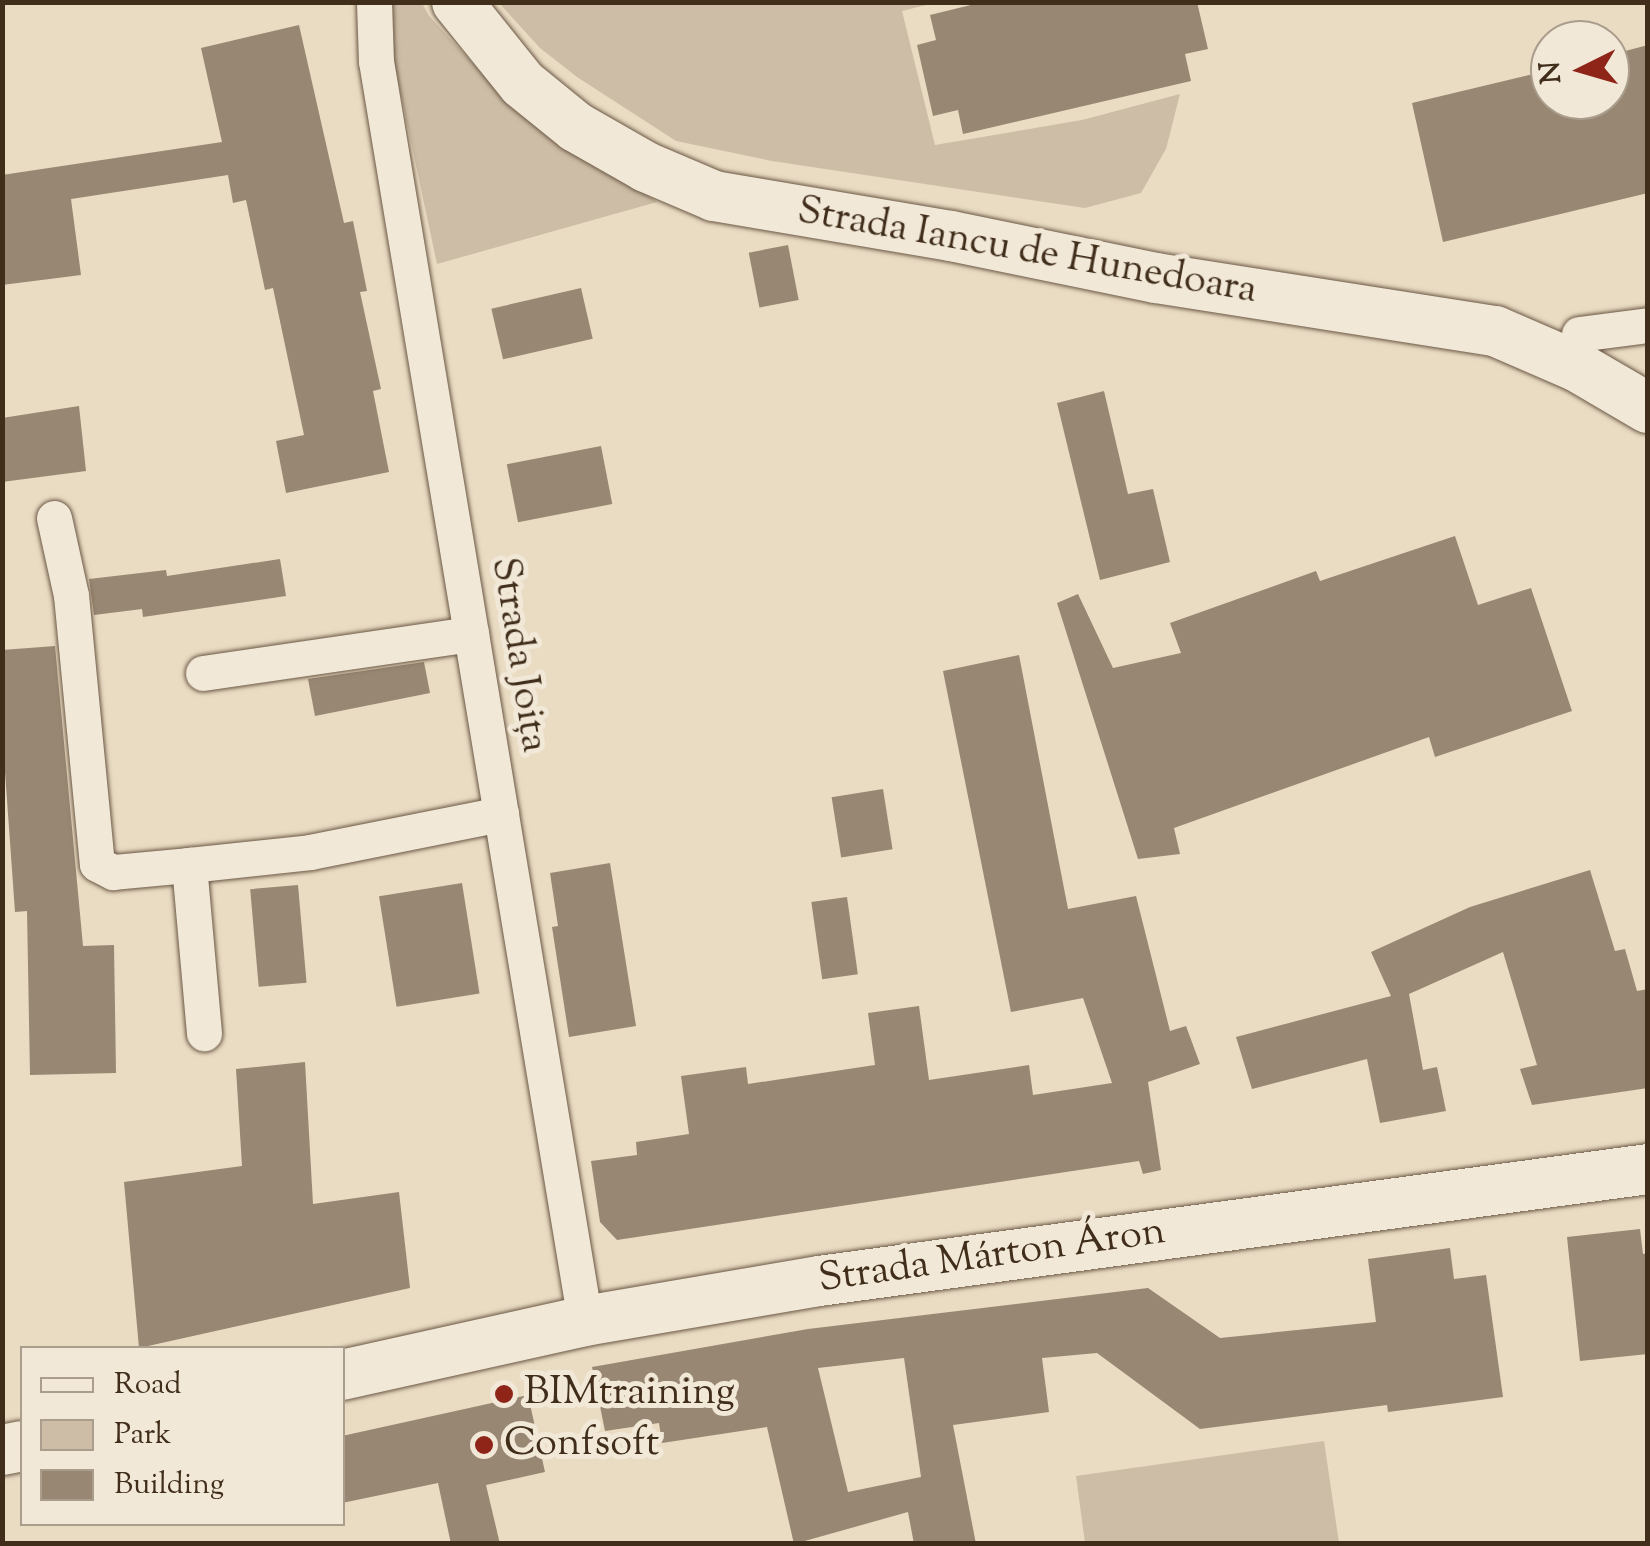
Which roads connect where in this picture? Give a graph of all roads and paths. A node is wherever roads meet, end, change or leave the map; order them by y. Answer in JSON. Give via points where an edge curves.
{"nodes":[{"id":1,"x":374,"y":2,"type":"edge"},
{"id":2,"x":457,"y":2,"type":"edge"},
{"id":3,"x":1648,"y":324,"type":"edge"},
{"id":4,"x":1579,"y":334,"type":"dead end"},
{"id":5,"x":1648,"y":408,"type":"edge"},
{"id":6,"x":54,"y":518,"type":"dead end"},
{"id":7,"x":471,"y":634,"type":"junction"},
{"id":8,"x":203,"y":673,"type":"dead end"},
{"id":9,"x":501,"y":814,"type":"junction"},
{"id":10,"x":189,"y":865,"type":"junction"},
{"id":11,"x":204,"y":1033,"type":"dead end"},
{"id":12,"x":1648,"y":1169,"type":"edge"},
{"id":13,"x":585,"y":1321,"type":"junction"},
{"id":14,"x":345,"y":1374,"type":"edge"}],
"edges":[{"from":1,"to":7,"type":"street","name":"Strada Joița","via":[[376,61]]},
{"from":2,"to":5,"type":"main road","name":"Strada Iancu de Hunedoara","via":[[523,84],[576,127],[714,196],[1156,278],[1495,331],[1576,366]]},
{"from":3,"to":4,"type":"street"},
{"from":6,"to":10,"type":"street","via":[[71,595],[96,864],[113,872]]},
{"from":7,"to":8,"type":"street"},
{"from":7,"to":9,"type":"street","name":"Strada Joița"},
{"from":9,"to":10,"type":"street","via":[[310,852]]},
{"from":9,"to":13,"type":"street","name":"Strada Joița"},
{"from":10,"to":11,"type":"street"},
{"from":12,"to":13,"type":"main road","name":"Strada Márton Áron","via":[[819,1281]]},
{"from":13,"to":14,"type":"main road","name":"Strada Márton Áron"}]}
